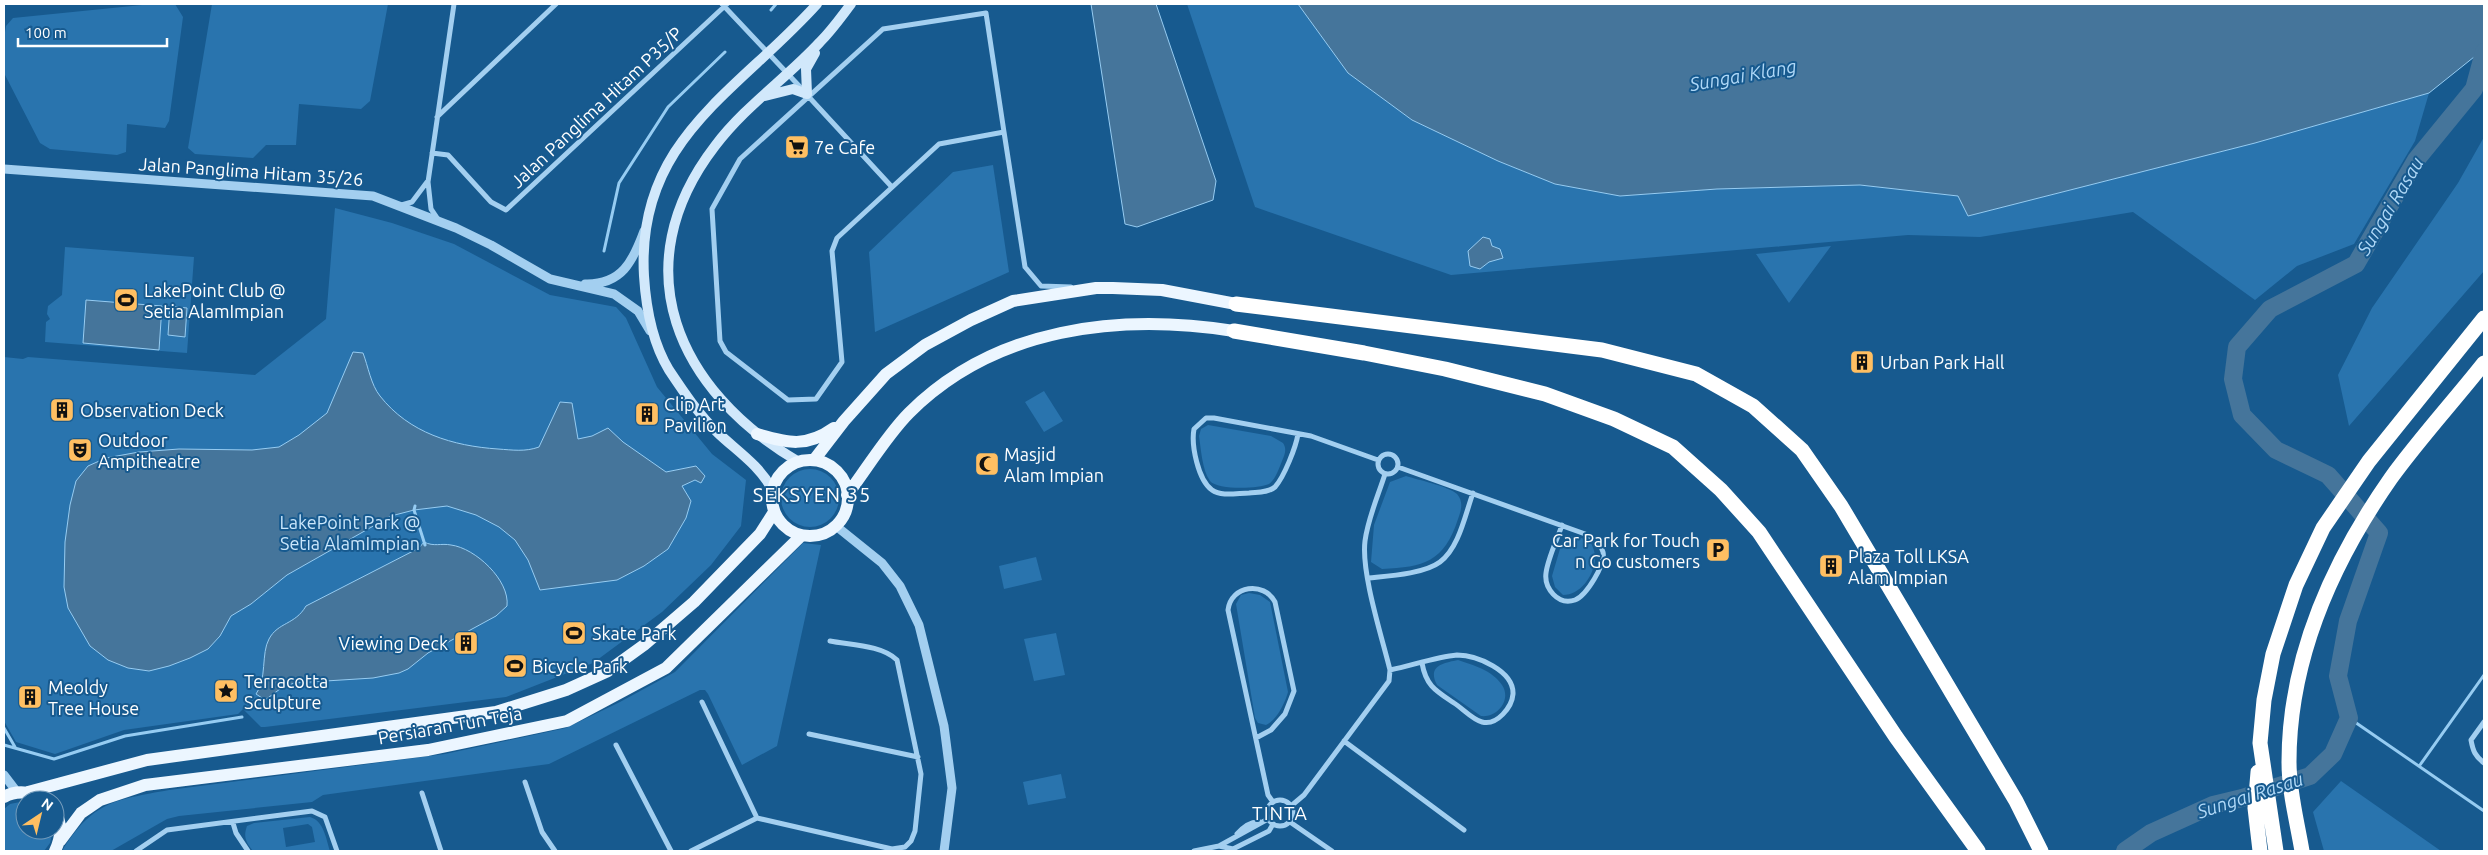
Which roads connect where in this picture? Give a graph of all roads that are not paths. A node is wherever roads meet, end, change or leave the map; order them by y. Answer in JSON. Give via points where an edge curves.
{"nodes":[{"id":1,"x":454,"y":4,"type":"edge"},
{"id":2,"x":556,"y":4,"type":"edge"},
{"id":3,"x":817,"y":4,"type":"edge"},
{"id":4,"x":851,"y":4,"type":"edge"},
{"id":5,"x":725,"y":5,"type":"edge"},
{"id":6,"x":820,"y":43,"type":"junction"},
{"id":7,"x":768,"y":53,"type":"junction"},
{"id":8,"x":787,"y":73,"type":"junction"},
{"id":9,"x":763,"y":96,"type":"junction"},
{"id":10,"x":808,"y":96,"type":"junction"},
{"id":11,"x":437,"y":117,"type":"junction"},
{"id":12,"x":1004,"y":132,"type":"junction"},
{"id":13,"x":432,"y":153,"type":"junction"},
{"id":14,"x":4,"y":169,"type":"edge"},
{"id":15,"x":428,"y":182,"type":"junction"},
{"id":16,"x":891,"y":186,"type":"junction"},
{"id":17,"x":397,"y":206,"type":"junction"},
{"id":18,"x":440,"y":222,"type":"junction"},
{"id":19,"x":645,"y":229,"type":"junction"},
{"id":20,"x":567,"y":284,"type":"junction"},
{"id":21,"x":1096,"y":288,"type":"junction"},
{"id":22,"x":1236,"y":304,"type":"joint"},
{"id":23,"x":2484,"y":318,"type":"edge"},
{"id":24,"x":1234,"y":331,"type":"joint"},
{"id":25,"x":655,"y":341,"type":"junction"},
{"id":26,"x":2484,"y":363,"type":"edge"},
{"id":27,"x":844,"y":421,"type":"junction"},
{"id":28,"x":757,"y":434,"type":"junction"},
{"id":29,"x":1298,"y":434,"type":"junction"},
{"id":30,"x":814,"y":460,"type":"junction"},
{"id":31,"x":1378,"y":460,"type":"junction"},
{"id":32,"x":799,"y":462,"type":"junction"},
{"id":33,"x":1398,"y":467,"type":"junction"},
{"id":34,"x":1385,"y":474,"type":"junction"},
{"id":35,"x":772,"y":489,"type":"junction"},
{"id":36,"x":1472,"y":494,"type":"junction"},
{"id":37,"x":848,"y":495,"type":"junction"},
{"id":38,"x":774,"y":512,"type":"junction"},
{"id":39,"x":1562,"y":525,"type":"junction"},
{"id":40,"x":836,"y":526,"type":"junction"},
{"id":41,"x":801,"y":536,"type":"junction"},
{"id":42,"x":1369,"y":578,"type":"junction"},
{"id":43,"x":830,"y":641,"type":"dead end"},
{"id":44,"x":1422,"y":663,"type":"junction"},
{"id":45,"x":1390,"y":670,"type":"junction"},
{"id":46,"x":702,"y":702,"type":"dead end"},
{"id":47,"x":2484,"y":722,"type":"edge"},
{"id":48,"x":809,"y":734,"type":"dead end"},
{"id":49,"x":1256,"y":738,"type":"junction"},
{"id":50,"x":1344,"y":741,"type":"junction"},
{"id":51,"x":2260,"y":743,"type":"junction"},
{"id":52,"x":616,"y":745,"type":"dead end"},
{"id":53,"x":918,"y":756,"type":"junction"},
{"id":54,"x":2484,"y":763,"type":"edge"},
{"id":55,"x":4,"y":775,"type":"edge"},
{"id":56,"x":525,"y":782,"type":"dead end"},
{"id":57,"x":20,"y":790,"type":"edge"},
{"id":58,"x":30,"y":790,"type":"edge"},
{"id":59,"x":422,"y":793,"type":"dead end"},
{"id":60,"x":1273,"y":802,"type":"junction"},
{"id":61,"x":1290,"y":806,"type":"junction"},
{"id":62,"x":758,"y":818,"type":"junction"},
{"id":63,"x":1268,"y":818,"type":"junction"},
{"id":64,"x":1290,"y":822,"type":"junction"},
{"id":65,"x":233,"y":823,"type":"junction"},
{"id":66,"x":1273,"y":824,"type":"junction"},
{"id":67,"x":1464,"y":830,"type":"dead end"},
{"id":68,"x":58,"y":846,"type":"edge"},
{"id":69,"x":1219,"y":846,"type":"junction"},
{"id":70,"x":2301,"y":846,"type":"edge"},
{"id":71,"x":136,"y":851,"type":"edge"},
{"id":72,"x":248,"y":851,"type":"edge"},
{"id":73,"x":337,"y":851,"type":"edge"},
{"id":74,"x":441,"y":851,"type":"edge"},
{"id":75,"x":555,"y":851,"type":"edge"},
{"id":76,"x":671,"y":851,"type":"edge"},
{"id":77,"x":691,"y":851,"type":"edge"},
{"id":78,"x":944,"y":851,"type":"edge"},
{"id":79,"x":1194,"y":851,"type":"edge"},
{"id":80,"x":1332,"y":851,"type":"edge"},
{"id":81,"x":1978,"y":851,"type":"edge"},
{"id":82,"x":2041,"y":851,"type":"edge"},
{"id":83,"x":2260,"y":851,"type":"edge"},
{"id":84,"x":2276,"y":851,"type":"edge"}],
"edges":[{"from":1,"to":11,"type":"street"},
{"from":2,"to":11,"type":"street"},
{"from":3,"to":7,"type":"main road"},
{"from":4,"to":6,"type":"main road"},
{"from":5,"to":7,"type":"street"},
{"from":5,"to":13,"type":"street","name":"Jalan Panglima Hitam P35/P","via":[[506,210],[491,202],[448,155]]},
{"from":6,"to":8,"type":"main road"},
{"from":6,"to":10,"type":"main road","via":[[806,69]]},
{"from":7,"to":8,"type":"street"},
{"from":7,"to":19,"type":"main road","via":[[715,102],[680,142],[661,173]]},
{"from":8,"to":9,"type":"main road"},
{"from":8,"to":10,"type":"street"},
{"from":9,"to":10,"type":"main road","via":[[793,89]]},
{"from":9,"to":28,"type":"main road","via":[[726,132],[691,182],[675,223],[668,263],[668,288],[676,324],[692,359],[719,398]]},
{"from":10,"to":12,"type":"street","via":[[883,29],[986,13]]},
{"from":10,"to":16,"type":"street"},
{"from":10,"to":16,"type":"street","via":[[740,159],[712,209],[720,341],[726,352],[788,400],[816,399],[842,362],[833,247],[836,238]]},
{"from":11,"to":13,"type":"street"},
{"from":12,"to":16,"type":"street","via":[[939,144]]},
{"from":12,"to":21,"type":"street","via":[[1025,267],[1041,286]]},
{"from":13,"to":15,"type":"street"},
{"from":14,"to":17,"type":"street","name":"Jalan Panglima Hitam 35/26","via":[[350,193],[373,196]]},
{"from":15,"to":17,"type":"street","via":[[412,202]]},
{"from":15,"to":18,"type":"street","via":[[431,209]]},
{"from":17,"to":18,"type":"street","name":"Jalan Panglima Hitam 35/26"},
{"from":18,"to":20,"type":"street","name":"Jalan Panglima Hitam 35/26","via":[[491,245],[550,279]]},
{"from":19,"to":20,"type":"street","name":"Jalan Panglima Hitam 35/26","via":[[634,259],[620,274],[607,281]]},
{"from":19,"to":25,"type":"main road","via":[[645,301]]},
{"from":20,"to":25,"type":"street","name":"Jalan Panglima Hitam 35/26","via":[[614,294],[627,301],[638,311]]},
{"from":21,"to":22,"type":"main road","via":[[1162,290]]},
{"from":21,"to":27,"type":"main road","via":[[1013,301],[971,320],[925,346],[886,374]]},
{"from":22,"to":82,"type":"highway","via":[[1602,350],[1696,374],[1753,406],[1802,450],[1841,506],[2016,801]]},
{"from":23,"to":51,"type":"highway","via":[[2369,461],[2323,528],[2282,622],[2264,700]]},
{"from":24,"to":37,"type":"main road","via":[[1174,325],[1099,327],[1068,330],[1028,340],[946,381],[908,414]]},
{"from":24,"to":81,"type":"highway","via":[[1391,358],[1545,394],[1614,419],[1673,447],[1759,532],[1896,738]]},
{"from":25,"to":35,"type":"main road","via":[[668,369],[700,412],[717,432],[764,474]]},
{"from":26,"to":70,"type":"highway","via":[[2392,478],[2337,565],[2321,605],[2300,674],[2291,720],[2291,795]]},
{"from":27,"to":28,"type":"main road","via":[[821,437],[805,443],[783,442]]},
{"from":27,"to":30,"type":"main road"},
{"from":28,"to":32,"type":"main road"},
{"from":29,"to":29,"type":"street","via":[[1206,418],[1194,429],[1197,463],[1212,491],[1222,494],[1266,492],[1280,479]]},
{"from":29,"to":31,"type":"street"},
{"from":30,"to":32,"type":"main road"},
{"from":30,"to":37,"type":"main road","via":[[838,472]]},
{"from":31,"to":33,"type":"street","via":[[1384,455],[1392,455]]},
{"from":31,"to":34,"type":"street","via":[[1378,468]]},
{"from":32,"to":35,"type":"main road","via":[[784,469]]},
{"from":33,"to":34,"type":"street","via":[[1391,474]]},
{"from":33,"to":36,"type":"street"},
{"from":34,"to":42,"type":"street","via":[[1365,542]]},
{"from":35,"to":38,"type":"main road"},
{"from":36,"to":39,"type":"street"},
{"from":36,"to":42,"type":"street","via":[[1458,536],[1440,563],[1402,574]]},
{"from":37,"to":40,"type":"main road","via":[[846,511]]},
{"from":38,"to":41,"type":"main road","via":[[780,523]]},
{"from":38,"to":58,"type":"main road","name":"Persiaran Tun Teja","via":[[760,534],[701,595],[651,639],[608,671],[566,690],[496,712],[147,760]]},
{"from":39,"to":39,"type":"street","via":[[1588,535],[1603,552],[1603,564],[1583,595],[1576,600],[1556,597],[1547,586],[1546,573]]},
{"from":40,"to":41,"type":"main road","via":[[820,536]]},
{"from":40,"to":78,"type":"street","via":[[882,563],[900,586],[919,625],[944,726],[952,788]]},
{"from":41,"to":68,"type":"main road","name":"Persiaran Tun Teja","via":[[666,668],[566,721],[428,750],[145,785],[100,800],[82,813]]},
{"from":42,"to":45,"type":"street"},
{"from":43,"to":53,"type":"street","via":[[882,651],[897,660]]},
{"from":44,"to":44,"type":"street","via":[[1458,655],[1486,663],[1508,680],[1513,693],[1510,706],[1494,722],[1482,722],[1431,687]]},
{"from":44,"to":45,"type":"street"},
{"from":45,"to":50,"type":"street","via":[[1389,681]]},
{"from":46,"to":62,"type":"street"},
{"from":47,"to":54,"type":"street","via":[[2471,740],[2472,750]]},
{"from":48,"to":53,"type":"street"},
{"from":49,"to":49,"type":"street","via":[[1228,610],[1234,593],[1254,588],[1264,590],[1275,602],[1294,691],[1285,714],[1271,730]]},
{"from":49,"to":60,"type":"street","via":[[1268,795]]},
{"from":50,"to":61,"type":"street","via":[[1304,795]]},
{"from":50,"to":67,"type":"street"},
{"from":51,"to":83,"type":"highway","via":[[2255,808]]},
{"from":51,"to":84,"type":"highway"},
{"from":52,"to":76,"type":"street"},
{"from":53,"to":62,"type":"street","via":[[921,774],[914,831],[905,847],[892,849]]},
{"from":55,"to":57,"type":"street"},
{"from":56,"to":75,"type":"street","via":[[542,832]]},
{"from":59,"to":74,"type":"street"},
{"from":60,"to":61,"type":"street","via":[[1284,801]]},
{"from":60,"to":63,"type":"street","via":[[1268,808]]},
{"from":61,"to":64,"type":"street","via":[[1293,815]]},
{"from":62,"to":77,"type":"street"},
{"from":63,"to":66,"type":"street"},
{"from":63,"to":69,"type":"street"},
{"from":64,"to":66,"type":"street","via":[[1283,826]]},
{"from":64,"to":80,"type":"street"},
{"from":65,"to":71,"type":"street","via":[[167,830]]},
{"from":65,"to":72,"type":"street","via":[[236,834]]},
{"from":65,"to":73,"type":"street","via":[[318,812],[325,817]]},
{"from":66,"to":69,"type":"street","via":[[1269,831],[1233,849]]},
{"from":69,"to":79,"type":"street"}]}
